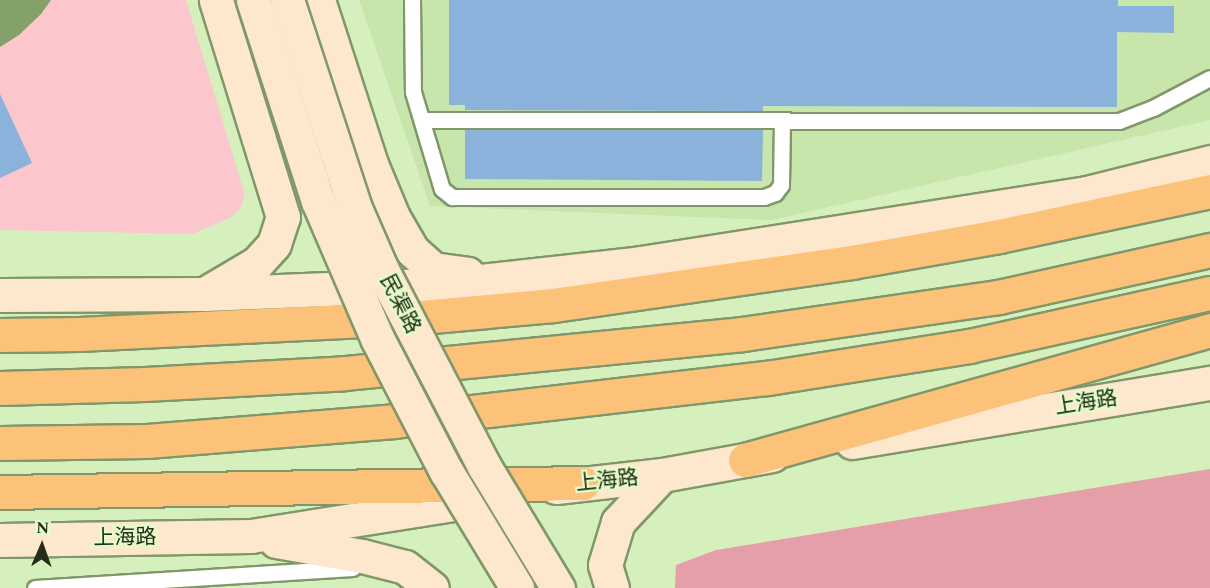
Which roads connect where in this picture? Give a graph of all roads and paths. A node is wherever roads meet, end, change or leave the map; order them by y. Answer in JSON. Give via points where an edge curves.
{"nodes":[{"id":1,"x":216,"y":0,"type":"edge"},
{"id":2,"x":252,"y":0,"type":"edge"},
{"id":3,"x":287,"y":0,"type":"edge"},
{"id":4,"x":318,"y":0,"type":"edge"},
{"id":5,"x":412,"y":0,"type":"edge"},
{"id":6,"x":1210,"y":78,"type":"edge"},
{"id":7,"x":422,"y":120,"type":"junction"},
{"id":8,"x":782,"y":122,"type":"junction"},
{"id":9,"x":1210,"y":162,"type":"edge"},
{"id":10,"x":1210,"y":191,"type":"edge"},
{"id":11,"x":1210,"y":250,"type":"edge"},
{"id":12,"x":524,"y":276,"type":"junction"},
{"id":13,"x":1210,"y":293,"type":"edge"},
{"id":14,"x":204,"y":294,"type":"junction"},
{"id":15,"x":0,"y":295,"type":"edge"},
{"id":16,"x":1210,"y":330,"type":"edge"},
{"id":17,"x":0,"y":335,"type":"edge"},
{"id":18,"x":1210,"y":383,"type":"edge"},
{"id":19,"x":0,"y":388,"type":"edge"},
{"id":20,"x":0,"y":443,"type":"edge"},
{"id":21,"x":745,"y":460,"type":"junction"},
{"id":22,"x":662,"y":475,"type":"junction"},
{"id":23,"x":584,"y":483,"type":"junction"},
{"id":24,"x":0,"y":492,"type":"edge"},
{"id":25,"x":251,"y":536,"type":"junction"},
{"id":26,"x":0,"y":540,"type":"edge"},
{"id":27,"x":405,"y":567,"type":"junction"},
{"id":28,"x":35,"y":588,"type":"edge"},
{"id":29,"x":432,"y":588,"type":"edge"},
{"id":30,"x":518,"y":588,"type":"edge"},
{"id":31,"x":558,"y":588,"type":"edge"},
{"id":32,"x":612,"y":588,"type":"edge"}],
"edges":[{"from":1,"to":14,"type":"main road","via":[[283,217],[274,244],[257,263]]},
{"from":2,"to":30,"type":"main road","name":"民渠路","bridge":true,"via":[[318,201],[378,340],[446,471]]},
{"from":3,"to":31,"type":"main road","name":"民渠路","bridge":true,"via":[[355,208],[382,270],[484,466]]},
{"from":4,"to":12,"type":"main road","via":[[370,164],[413,251],[434,269]]},
{"from":5,"to":7,"type":"lane","via":[[411,78]]},
{"from":6,"to":8,"type":"lane","via":[[1119,121]]},
{"from":7,"to":8,"type":"lane"},
{"from":7,"to":8,"type":"lane","via":[[442,189],[452,197],[471,198],[764,196],[775,193],[781,185]]},
{"from":9,"to":12,"type":"main road","via":[[1087,193],[641,263]]},
{"from":10,"to":17,"type":"highway","via":[[999,236],[852,262],[553,304],[421,317]]},
{"from":11,"to":19,"type":"highway","via":[[998,297],[741,334],[345,374]]},
{"from":12,"to":14,"type":"main road","via":[[452,284]]},
{"from":13,"to":20,"type":"highway","via":[[969,346],[767,378],[394,421],[147,441]]},
{"from":14,"to":15,"type":"main road"},
{"from":16,"to":21,"type":"highway"},
{"from":18,"to":21,"type":"main road","name":"上海路"},
{"from":21,"to":22,"type":"main road","name":"上海路"},
{"from":22,"to":23,"type":"main road","name":"上海路"},
{"from":22,"to":32,"type":"main road","via":[[618,522],[605,565]]},
{"from":23,"to":24,"type":"highway"},
{"from":23,"to":25,"type":"main road","name":"上海路"},
{"from":25,"to":26,"type":"main road","name":"上海路"},
{"from":25,"to":27,"type":"main road","via":[[362,555]]},
{"from":27,"to":28,"type":"lane","via":[[328,568]]},
{"from":27,"to":29,"type":"main road"}]}
